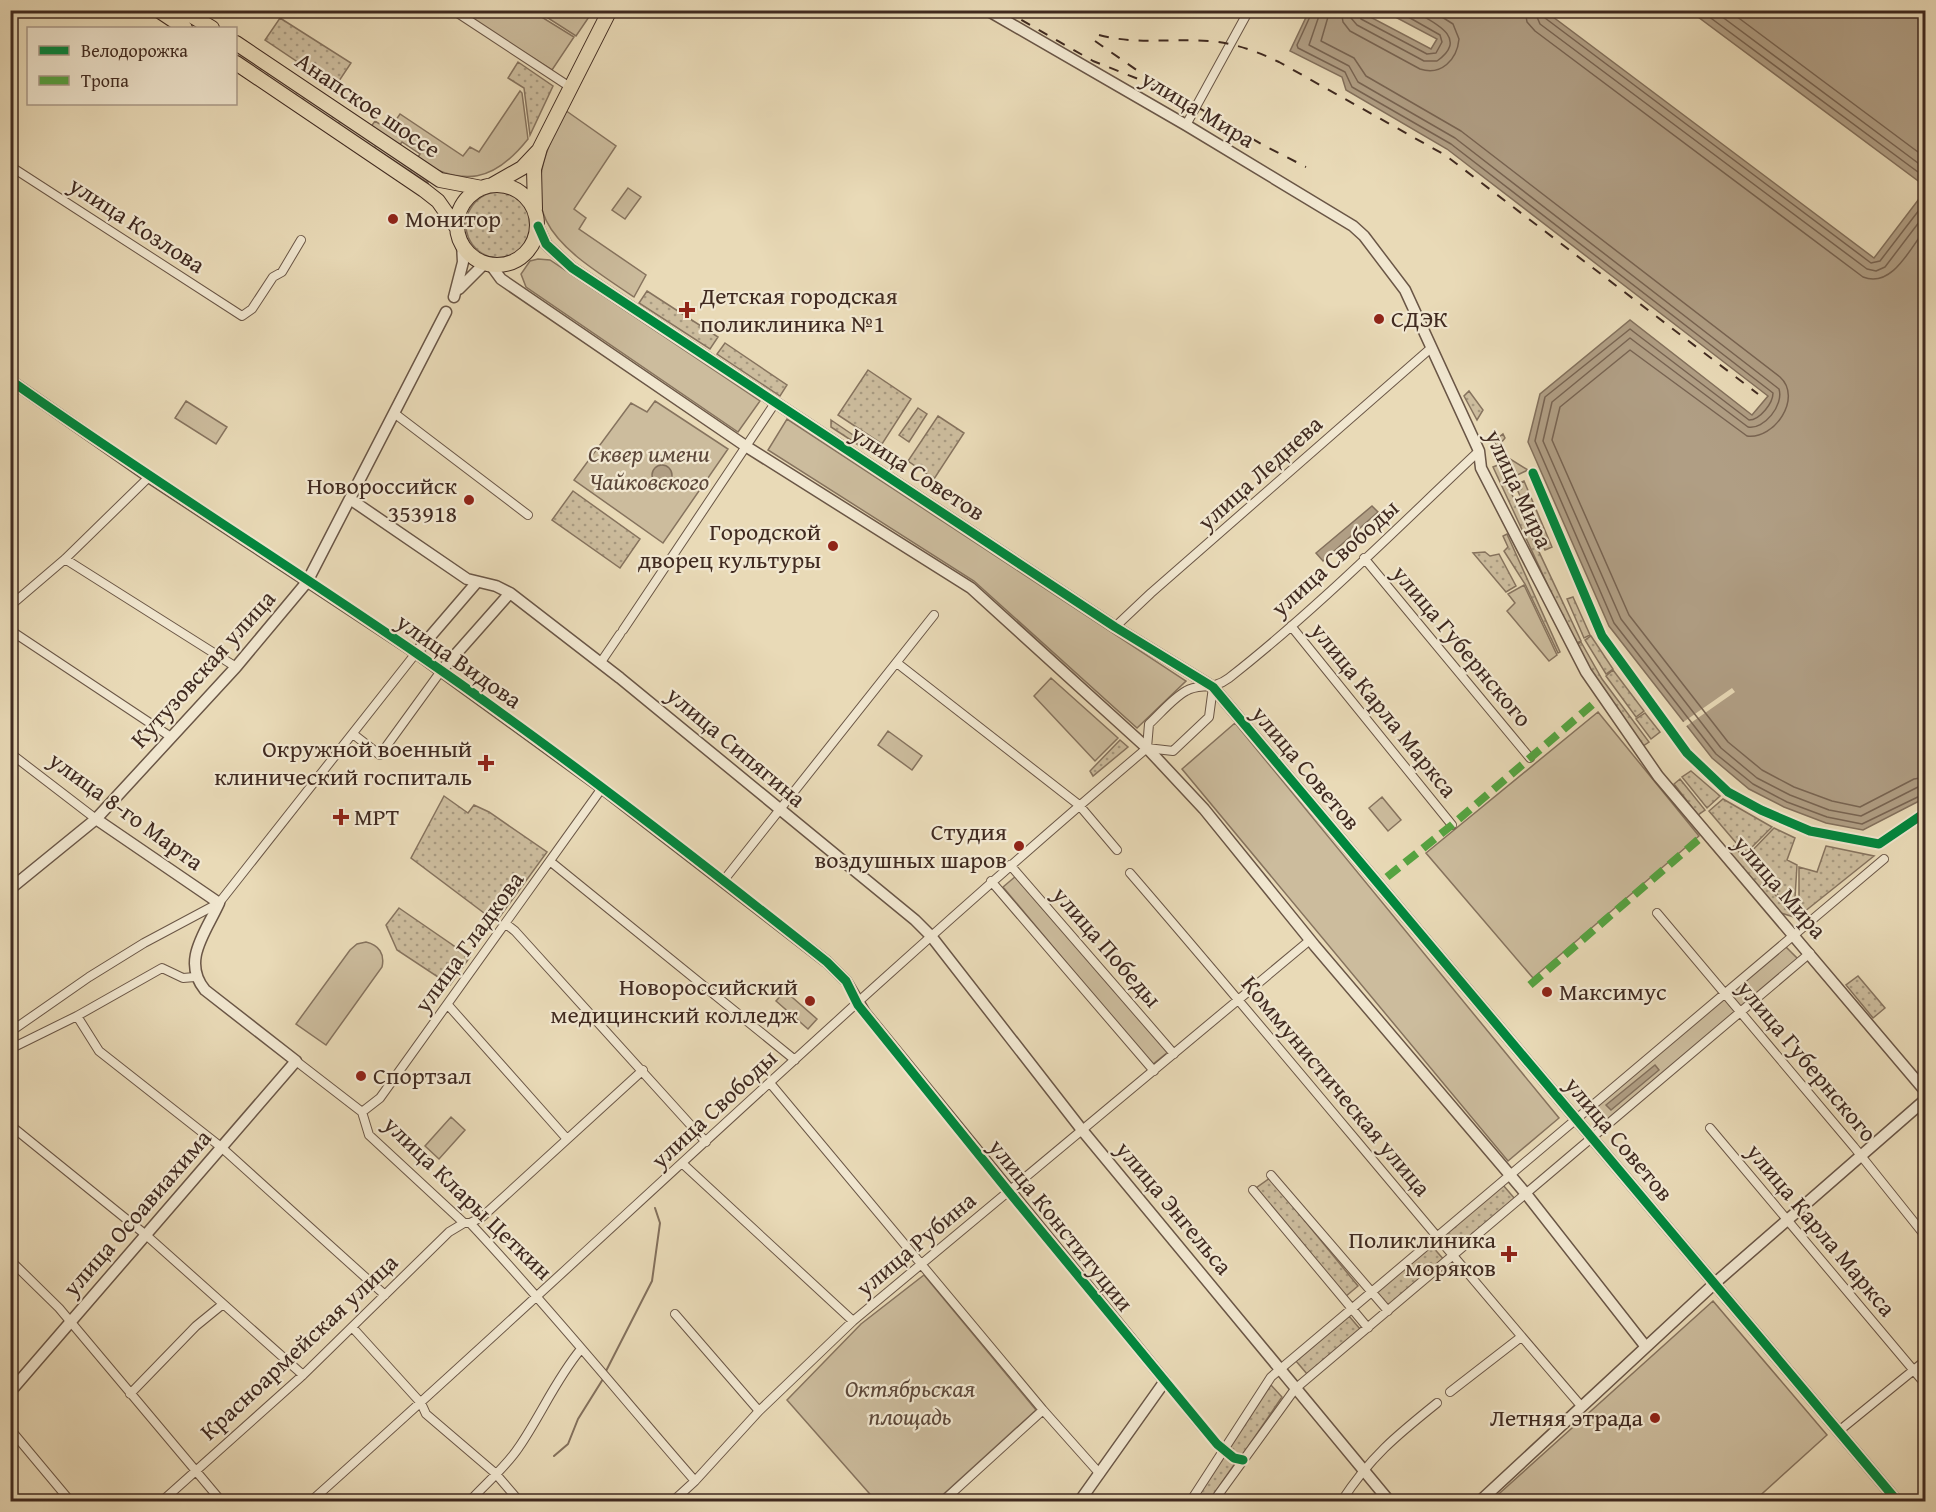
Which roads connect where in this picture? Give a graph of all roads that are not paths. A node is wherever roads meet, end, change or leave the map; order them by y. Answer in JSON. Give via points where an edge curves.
{"nodes":[{"id":1,"x":158,"y":10,"type":"edge"},
{"id":2,"x":182,"y":10,"type":"edge"},
{"id":3,"x":453,"y":10,"type":"edge"},
{"id":4,"x":610,"y":10,"type":"edge"},
{"id":5,"x":987,"y":10,"type":"edge"},
{"id":6,"x":1249,"y":10,"type":"edge"},
{"id":7,"x":184,"y":27,"type":"edge"},
{"id":8,"x":210,"y":27,"type":"edge"},
{"id":9,"x":237,"y":44,"type":"edge"},
{"id":10,"x":237,"y":64,"type":"edge"},
{"id":11,"x":570,"y":87,"type":"junction"},
{"id":12,"x":1186,"y":125,"type":"junction"},
{"id":13,"x":540,"y":148,"type":"junction"},
{"id":14,"x":10,"y":166,"type":"edge"},
{"id":15,"x":487,"y":187,"type":"junction"},
{"id":16,"x":537,"y":220,"type":"junction"},
{"id":17,"x":457,"y":228,"type":"junction"},
{"id":18,"x":301,"y":240,"type":"dead end"},
{"id":19,"x":462,"y":243,"type":"junction"},
{"id":20,"x":488,"y":264,"type":"junction"},
{"id":21,"x":446,"y":312,"type":"dead end"},
{"id":22,"x":1431,"y":348,"type":"junction"},
{"id":23,"x":10,"y":381,"type":"edge"},
{"id":24,"x":775,"y":403,"type":"junction"},
{"id":25,"x":394,"y":413,"type":"junction"},
{"id":26,"x":747,"y":447,"type":"junction"},
{"id":27,"x":1479,"y":451,"type":"junction"},
{"id":28,"x":149,"y":477,"type":"junction"},
{"id":29,"x":350,"y":499,"type":"junction"},
{"id":30,"x":528,"y":516,"type":"dead end"},
{"id":31,"x":1364,"y":558,"type":"junction"},
{"id":32,"x":65,"y":559,"type":"junction"},
{"id":33,"x":307,"y":582,"type":"junction"},
{"id":34,"x":477,"y":582,"type":"junction"},
{"id":35,"x":510,"y":593,"type":"junction"},
{"id":36,"x":10,"y":606,"type":"edge"},
{"id":37,"x":934,"y":615,"type":"dead end"},
{"id":38,"x":1291,"y":626,"type":"junction"},
{"id":39,"x":1115,"y":627,"type":"junction"},
{"id":40,"x":10,"y":630,"type":"edge"},
{"id":41,"x":416,"y":652,"type":"junction"},
{"id":42,"x":600,"y":662,"type":"junction"},
{"id":43,"x":897,"y":663,"type":"junction"},
{"id":44,"x":236,"y":667,"type":"junction"},
{"id":45,"x":441,"y":671,"type":"junction"},
{"id":46,"x":1213,"y":687,"type":"junction"},
{"id":47,"x":353,"y":734,"type":"junction"},
{"id":48,"x":171,"y":737,"type":"junction"},
{"id":49,"x":1147,"y":748,"type":"junction"},
{"id":50,"x":10,"y":753,"type":"edge"},
{"id":51,"x":1530,"y":758,"type":"dead end"},
{"id":52,"x":602,"y":788,"type":"junction"},
{"id":53,"x":1079,"y":805,"type":"junction"},
{"id":54,"x":780,"y":811,"type":"junction"},
{"id":55,"x":96,"y":819,"type":"junction"},
{"id":56,"x":1449,"y":822,"type":"dead end"},
{"id":57,"x":1117,"y":850,"type":"dead end"},
{"id":58,"x":1884,"y":859,"type":"dead end"},
{"id":59,"x":551,"y":862,"type":"junction"},
{"id":60,"x":1010,"y":865,"type":"junction"},
{"id":61,"x":1130,"y":873,"type":"dead end"},
{"id":62,"x":724,"y":880,"type":"junction"},
{"id":63,"x":991,"y":881,"type":"junction"},
{"id":64,"x":10,"y":889,"type":"edge"},
{"id":65,"x":219,"y":903,"type":"junction"},
{"id":66,"x":1657,"y":913,"type":"dead end"},
{"id":67,"x":506,"y":924,"type":"junction"},
{"id":68,"x":1794,"y":934,"type":"junction"},
{"id":69,"x":931,"y":936,"type":"junction"},
{"id":70,"x":1310,"y":940,"type":"junction"},
{"id":71,"x":1810,"y":953,"type":"junction"},
{"id":72,"x":195,"y":977,"type":"junction"},
{"id":73,"x":1725,"y":993,"type":"junction"},
{"id":74,"x":1240,"y":1000,"type":"junction"},
{"id":75,"x":448,"y":1005,"type":"junction"},
{"id":76,"x":858,"y":1005,"type":"junction"},
{"id":77,"x":1741,"y":1012,"type":"junction"},
{"id":78,"x":77,"y":1016,"type":"junction"},
{"id":79,"x":10,"y":1032,"type":"edge"},
{"id":80,"x":10,"y":1049,"type":"edge"},
{"id":81,"x":1174,"y":1054,"type":"junction"},
{"id":82,"x":795,"y":1060,"type":"junction"},
{"id":83,"x":296,"y":1061,"type":"junction"},
{"id":84,"x":643,"y":1070,"type":"junction"},
{"id":85,"x":1154,"y":1071,"type":"junction"},
{"id":86,"x":770,"y":1083,"type":"junction"},
{"id":87,"x":1926,"y":1092,"type":"edge"},
{"id":88,"x":1926,"y":1099,"type":"edge"},
{"id":89,"x":362,"y":1112,"type":"junction"},
{"id":90,"x":1576,"y":1118,"type":"junction"},
{"id":91,"x":10,"y":1125,"type":"edge"},
{"id":92,"x":1710,"y":1128,"type":"dead end"},
{"id":93,"x":1082,"y":1130,"type":"junction"},
{"id":94,"x":567,"y":1138,"type":"junction"},
{"id":95,"x":1593,"y":1138,"type":"junction"},
{"id":96,"x":706,"y":1142,"type":"junction"},
{"id":97,"x":221,"y":1147,"type":"junction"},
{"id":98,"x":1861,"y":1156,"type":"junction"},
{"id":99,"x":683,"y":1164,"type":"junction"},
{"id":100,"x":1271,"y":1175,"type":"dead end"},
{"id":101,"x":1509,"y":1175,"type":"junction"},
{"id":102,"x":1253,"y":1190,"type":"dead end"},
{"id":103,"x":1009,"y":1192,"type":"junction"},
{"id":104,"x":1527,"y":1195,"type":"junction"},
{"id":105,"x":1787,"y":1219,"type":"junction"},
{"id":106,"x":467,"y":1223,"type":"junction"},
{"id":107,"x":146,"y":1235,"type":"junction"},
{"id":108,"x":1926,"y":1237,"type":"edge"},
{"id":109,"x":1435,"y":1238,"type":"junction"},
{"id":110,"x":1452,"y":1258,"type":"junction"},
{"id":111,"x":10,"y":1260,"type":"edge"},
{"id":112,"x":922,"y":1265,"type":"junction"},
{"id":113,"x":1715,"y":1283,"type":"junction"},
{"id":114,"x":1371,"y":1292,"type":"junction"},
{"id":115,"x":385,"y":1295,"type":"junction"},
{"id":116,"x":538,"y":1296,"type":"junction"},
{"id":117,"x":223,"y":1304,"type":"junction"},
{"id":118,"x":1352,"y":1309,"type":"junction"},
{"id":119,"x":1388,"y":1311,"type":"junction"},
{"id":120,"x":675,"y":1314,"type":"dead end"},
{"id":121,"x":854,"y":1321,"type":"junction"},
{"id":122,"x":70,"y":1323,"type":"junction"},
{"id":123,"x":352,"y":1327,"type":"junction"},
{"id":124,"x":1368,"y":1328,"type":"junction"},
{"id":125,"x":1521,"y":1337,"type":"junction"},
{"id":126,"x":1646,"y":1347,"type":"junction"},
{"id":127,"x":580,"y":1349,"type":"junction"},
{"id":128,"x":1926,"y":1360,"type":"edge"},
{"id":129,"x":1281,"y":1369,"type":"junction"},
{"id":130,"x":1913,"y":1370,"type":"junction"},
{"id":131,"x":303,"y":1375,"type":"junction"},
{"id":132,"x":1165,"y":1382,"type":"junction"},
{"id":133,"x":1926,"y":1385,"type":"edge"},
{"id":134,"x":1295,"y":1389,"type":"junction"},
{"id":135,"x":10,"y":1392,"type":"edge"},
{"id":136,"x":1450,"y":1392,"type":"dead end"},
{"id":137,"x":130,"y":1394,"type":"junction"},
{"id":138,"x":421,"y":1403,"type":"junction"},
{"id":139,"x":1437,"y":1403,"type":"dead end"},
{"id":140,"x":1582,"y":1407,"type":"junction"},
{"id":141,"x":1043,"y":1410,"type":"junction"},
{"id":142,"x":759,"y":1411,"type":"junction"},
{"id":143,"x":10,"y":1429,"type":"edge"},
{"id":144,"x":1840,"y":1430,"type":"junction"},
{"id":145,"x":1222,"y":1449,"type":"junction"},
{"id":146,"x":1243,"y":1460,"type":"junction"},
{"id":147,"x":194,"y":1470,"type":"junction"},
{"id":148,"x":1362,"y":1470,"type":"junction"},
{"id":149,"x":495,"y":1473,"type":"junction"},
{"id":150,"x":1100,"y":1474,"type":"junction"},
{"id":151,"x":695,"y":1481,"type":"junction"},
{"id":152,"x":70,"y":1502,"type":"edge"},
{"id":153,"x":161,"y":1502,"type":"edge"},
{"id":154,"x":222,"y":1502,"type":"edge"},
{"id":155,"x":310,"y":1502,"type":"edge"},
{"id":156,"x":469,"y":1502,"type":"edge"},
{"id":157,"x":520,"y":1502,"type":"edge"},
{"id":158,"x":672,"y":1502,"type":"edge"},
{"id":159,"x":942,"y":1502,"type":"edge"},
{"id":160,"x":1079,"y":1502,"type":"edge"},
{"id":161,"x":1190,"y":1502,"type":"edge"},
{"id":162,"x":1213,"y":1502,"type":"edge"},
{"id":163,"x":1341,"y":1502,"type":"edge"},
{"id":164,"x":1390,"y":1502,"type":"edge"},
{"id":165,"x":1479,"y":1502,"type":"edge"},
{"id":166,"x":1898,"y":1502,"type":"edge"}],
"edges":[{"from":1,"to":7,"type":"highway"},
{"from":2,"to":8,"type":"highway"},
{"from":3,"to":11,"type":"street"},
{"from":4,"to":11,"type":"highway"},
{"from":5,"to":12,"type":"street","name":"улица Мира"},
{"from":6,"to":12,"type":"street"},
{"from":9,"to":15,"type":"highway","name":"Анапское шоссе","via":[[440,180]]},
{"from":10,"to":17,"type":"highway","name":"Анапское шоссе","via":[[424,190],[438,201]]},
{"from":11,"to":13,"type":"highway"},
{"from":12,"to":22,"type":"street","name":"улица Мира","via":[[1364,236],[1405,290]]},
{"from":13,"to":15,"type":"highway","via":[[522,168]]},
{"from":13,"to":16,"type":"highway","via":[[533,184]]},
{"from":14,"to":18,"type":"street","name":"улица Козлова","via":[[242,316],[252,309],[273,277],[282,272]]},
{"from":15,"to":16,"type":"highway","via":[[508,186],[522,194]]},
{"from":15,"to":17,"type":"highway","via":[[463,204]]},
{"from":16,"to":20,"type":"highway","via":[[536,236],[526,253],[510,263]]},
{"from":16,"to":24,"type":"street","name":"улица Советов","via":[[546,244],[572,268]]},
{"from":17,"to":19,"type":"highway"},
{"from":19,"to":20,"type":"highway","via":[[468,252]]},
{"from":19,"to":20,"type":"street","via":[[463,262],[455,294]]},
{"from":20,"to":26,"type":"street","via":[[537,306]]},
{"from":21,"to":25,"type":"street","name":"Кутузовская улица"},
{"from":22,"to":27,"type":"street","name":"улица Мира"},
{"from":22,"to":39,"type":"street","name":"улица Леднева"},
{"from":23,"to":28,"type":"street","name":"улица Видова"},
{"from":24,"to":26,"type":"street"},
{"from":24,"to":39,"type":"street","name":"улица Советов"},
{"from":25,"to":29,"type":"street","name":"Кутузовская улица"},
{"from":25,"to":30,"type":"street"},
{"from":26,"to":42,"type":"street"},
{"from":26,"to":49,"type":"street","via":[[971,588]]},
{"from":27,"to":31,"type":"street","name":"улица Свободы"},
{"from":27,"to":68,"type":"street","name":"улица Мира","via":[[1481,468],[1591,681],[1658,776]]},
{"from":28,"to":32,"type":"street"},
{"from":28,"to":33,"type":"street","name":"улица Видова"},
{"from":29,"to":33,"type":"street","name":"Кутузовская улица"},
{"from":29,"to":34,"type":"street"},
{"from":31,"to":38,"type":"street","name":"улица Свободы"},
{"from":31,"to":51,"type":"street","name":"улица Губернского"},
{"from":32,"to":36,"type":"street"},
{"from":32,"to":44,"type":"street"},
{"from":33,"to":41,"type":"street","name":"улица Видова"},
{"from":33,"to":44,"type":"street","name":"Кутузовская улица"},
{"from":34,"to":35,"type":"street"},
{"from":34,"to":41,"type":"street"},
{"from":35,"to":42,"type":"street","name":"улица Сипягина"},
{"from":35,"to":45,"type":"street"},
{"from":37,"to":43,"type":"street"},
{"from":38,"to":46,"type":"street","name":"улица Свободы"},
{"from":38,"to":56,"type":"street","name":"улица Карла Маркса"},
{"from":39,"to":46,"type":"street","name":"улица Советов"},
{"from":40,"to":48,"type":"street"},
{"from":41,"to":45,"type":"street","name":"улица Видова"},
{"from":41,"to":47,"type":"street"},
{"from":42,"to":54,"type":"street","name":"улица Сипягина"},
{"from":43,"to":53,"type":"street"},
{"from":43,"to":54,"type":"street"},
{"from":44,"to":48,"type":"street","name":"Кутузовская улица"},
{"from":45,"to":47,"type":"street","via":[[380,755]]},
{"from":45,"to":52,"type":"street","name":"улица Видова"},
{"from":46,"to":49,"type":"street","name":"улица Свободы","via":[[1187,690],[1149,724]]},
{"from":46,"to":49,"type":"street","via":[[1209,717],[1173,751]]},
{"from":46,"to":90,"type":"street","name":"улица Советов"},
{"from":47,"to":65,"type":"street"},
{"from":48,"to":55,"type":"street","name":"Кутузовская улица"},
{"from":49,"to":53,"type":"street","name":"улица Свободы"},
{"from":49,"to":70,"type":"street","via":[[1204,809]]},
{"from":50,"to":55,"type":"street","name":"улица 8-го Марта"},
{"from":52,"to":59,"type":"street","name":"улица Гладкова"},
{"from":52,"to":62,"type":"street","name":"улица Видова"},
{"from":53,"to":57,"type":"street"},
{"from":53,"to":60,"type":"street","name":"улица Свободы"},
{"from":54,"to":62,"type":"street"},
{"from":54,"to":69,"type":"street","name":"улица Сипягина"},
{"from":55,"to":64,"type":"street","name":"Кутузовская улица"},
{"from":55,"to":65,"type":"street","name":"улица 8-го Марта"},
{"from":58,"to":68,"type":"street"},
{"from":59,"to":67,"type":"street","name":"улица Гладкова"},
{"from":59,"to":82,"type":"street"},
{"from":60,"to":63,"type":"street","name":"улица Свободы"},
{"from":60,"to":81,"type":"street","name":"улица Победы"},
{"from":61,"to":74,"type":"street","name":"Коммунистическая улица"},
{"from":62,"to":76,"type":"street","name":"улица Видова","via":[[827,962],[846,981]]},
{"from":63,"to":69,"type":"street","name":"улица Свободы"},
{"from":63,"to":85,"type":"street","name":"улица Победы"},
{"from":65,"to":72,"type":"street","via":[[193,960]]},
{"from":65,"to":79,"type":"street","via":[[98,971]]},
{"from":66,"to":73,"type":"street","name":"улица Губернского"},
{"from":67,"to":75,"type":"street","name":"улица Гладкова"},
{"from":67,"to":84,"type":"street"},
{"from":68,"to":71,"type":"street","name":"улица Мира"},
{"from":68,"to":73,"type":"street"},
{"from":69,"to":76,"type":"street","name":"улица Свободы"},
{"from":69,"to":93,"type":"street","name":"улица Энгельса"},
{"from":70,"to":74,"type":"street","name":"улица Рубина"},
{"from":70,"to":101,"type":"street"},
{"from":71,"to":77,"type":"street"},
{"from":71,"to":87,"type":"street","name":"улица Мира"},
{"from":72,"to":78,"type":"street","via":[[183,978],[162,968]]},
{"from":72,"to":83,"type":"street","name":"улица Клары Цеткин","via":[[205,990]]},
{"from":73,"to":77,"type":"street","name":"улица Губернского"},
{"from":73,"to":90,"type":"street"},
{"from":74,"to":81,"type":"street","name":"улица Рубина"},
{"from":74,"to":109,"type":"street","name":"Коммунистическая улица"},
{"from":75,"to":89,"type":"street","name":"улица Гладкова","via":[[380,1098]]},
{"from":75,"to":94,"type":"street"},
{"from":76,"to":82,"type":"street","name":"улица Свободы"},
{"from":76,"to":103,"type":"street","name":"улица Конституции"},
{"from":77,"to":95,"type":"street"},
{"from":77,"to":98,"type":"street","name":"улица Губернского"},
{"from":78,"to":80,"type":"street"},
{"from":78,"to":97,"type":"street","via":[[99,1051]]},
{"from":81,"to":85,"type":"street","name":"улица Рубина"},
{"from":82,"to":86,"type":"street","name":"улица Свободы"},
{"from":83,"to":89,"type":"street","name":"улица Клары Цеткин"},
{"from":83,"to":97,"type":"street","name":"улица Осоавиахима"},
{"from":84,"to":94,"type":"street","name":"Красноармейская улица"},
{"from":84,"to":96,"type":"street"},
{"from":85,"to":93,"type":"street","name":"улица Рубина"},
{"from":86,"to":96,"type":"street","name":"улица Свободы"},
{"from":86,"to":112,"type":"street"},
{"from":88,"to":98,"type":"street"},
{"from":89,"to":106,"type":"street","name":"улица Клары Цеткин","via":[[369,1135]]},
{"from":90,"to":95,"type":"street","name":"улица Советов"},
{"from":90,"to":101,"type":"street"},
{"from":91,"to":107,"type":"street"},
{"from":92,"to":105,"type":"street","name":"улица Карла Маркса"},
{"from":93,"to":103,"type":"street","name":"улица Рубина"},
{"from":93,"to":129,"type":"street","name":"улица Энгельса"},
{"from":94,"to":106,"type":"street","name":"Красноармейская улица","via":[[482,1217]]},
{"from":95,"to":104,"type":"street"},
{"from":95,"to":113,"type":"street","name":"улица Советов"},
{"from":96,"to":99,"type":"street","name":"улица Свободы"},
{"from":97,"to":107,"type":"street","name":"улица Осоавиахима"},
{"from":97,"to":115,"type":"street"},
{"from":98,"to":105,"type":"street"},
{"from":98,"to":108,"type":"street","name":"улица Губернского"},
{"from":99,"to":116,"type":"street","name":"улица Свободы"},
{"from":99,"to":121,"type":"street"},
{"from":100,"to":114,"type":"street"},
{"from":101,"to":104,"type":"street"},
{"from":101,"to":109,"type":"street"},
{"from":102,"to":118,"type":"street"},
{"from":103,"to":112,"type":"street","name":"улица Рубина"},
{"from":103,"to":132,"type":"street","name":"улица Конституции"},
{"from":104,"to":110,"type":"street"},
{"from":104,"to":126,"type":"street"},
{"from":105,"to":113,"type":"street"},
{"from":105,"to":130,"type":"street","name":"улица Карла Маркса"},
{"from":106,"to":115,"type":"street","name":"Красноармейская улица","via":[[449,1232]]},
{"from":106,"to":116,"type":"street","name":"улица Клары Цеткин"},
{"from":107,"to":117,"type":"street"},
{"from":107,"to":122,"type":"street","name":"улица Осоавиахима"},
{"from":109,"to":110,"type":"street","name":"Коммунистическая улица"},
{"from":109,"to":114,"type":"street"},
{"from":110,"to":119,"type":"street"},
{"from":110,"to":125,"type":"street","name":"Коммунистическая улица"},
{"from":111,"to":122,"type":"street"},
{"from":112,"to":121,"type":"street","name":"улица Рубина"},
{"from":112,"to":141,"type":"street"},
{"from":113,"to":126,"type":"street"},
{"from":113,"to":144,"type":"street","name":"улица Советов"},
{"from":114,"to":118,"type":"street"},
{"from":114,"to":119,"type":"street"},
{"from":115,"to":123,"type":"street","name":"Красноармейская улица"},
{"from":116,"to":127,"type":"street","name":"улица Клары Цеткин"},
{"from":116,"to":138,"type":"street","name":"улица Свободы"},
{"from":117,"to":131,"type":"street"},
{"from":117,"to":137,"type":"street"},
{"from":118,"to":124,"type":"street"},
{"from":118,"to":129,"type":"street"},
{"from":119,"to":124,"type":"street"},
{"from":120,"to":142,"type":"street"},
{"from":121,"to":142,"type":"street","name":"улица Рубина"},
{"from":122,"to":135,"type":"street","name":"улица Осоавиахима"},
{"from":122,"to":137,"type":"street"},
{"from":123,"to":131,"type":"street","name":"Красноармейская улица"},
{"from":123,"to":138,"type":"street"},
{"from":124,"to":134,"type":"street"},
{"from":125,"to":136,"type":"street"},
{"from":125,"to":140,"type":"street","name":"Коммунистическая улица"},
{"from":126,"to":140,"type":"street"},
{"from":127,"to":149,"type":"street","via":[[562,1371],[553,1394],[518,1449]]},
{"from":127,"to":151,"type":"street","name":"улица Клары Цеткин"},
{"from":128,"to":130,"type":"street"},
{"from":129,"to":134,"type":"street","name":"улица Энгельса"},
{"from":129,"to":145,"type":"street","via":[[1270,1377]]},
{"from":130,"to":133,"type":"street","name":"улица Карла Маркса"},
{"from":130,"to":144,"type":"street"},
{"from":131,"to":147,"type":"street","name":"Красноармейская улица"},
{"from":132,"to":145,"type":"street","name":"улица Конституции"},
{"from":132,"to":150,"type":"street"},
{"from":134,"to":146,"type":"street"},
{"from":134,"to":148,"type":"street","name":"улица Энгельса"},
{"from":137,"to":147,"type":"street"},
{"from":138,"to":149,"type":"street","via":[[426,1414]]},
{"from":138,"to":155,"type":"street","name":"улица Свободы"},
{"from":139,"to":148,"type":"street","via":[[1382,1448]]},
{"from":140,"to":165,"type":"street"},
{"from":141,"to":150,"type":"street"},
{"from":141,"to":159,"type":"street"},
{"from":142,"to":151,"type":"street","name":"улица Рубина"},
{"from":143,"to":152,"type":"street"},
{"from":144,"to":166,"type":"street","name":"улица Советов"},
{"from":145,"to":146,"type":"street","name":"улица Конституции"},
{"from":145,"to":161,"type":"street"},
{"from":146,"to":162,"type":"street"},
{"from":147,"to":153,"type":"street","name":"Красноармейская улица"},
{"from":147,"to":154,"type":"street"},
{"from":148,"to":163,"type":"street"},
{"from":148,"to":164,"type":"street","name":"улица Энгельса"},
{"from":149,"to":156,"type":"street"},
{"from":149,"to":157,"type":"street"},
{"from":150,"to":160,"type":"street"},
{"from":151,"to":158,"type":"street","name":"улица Рубина"}]}
